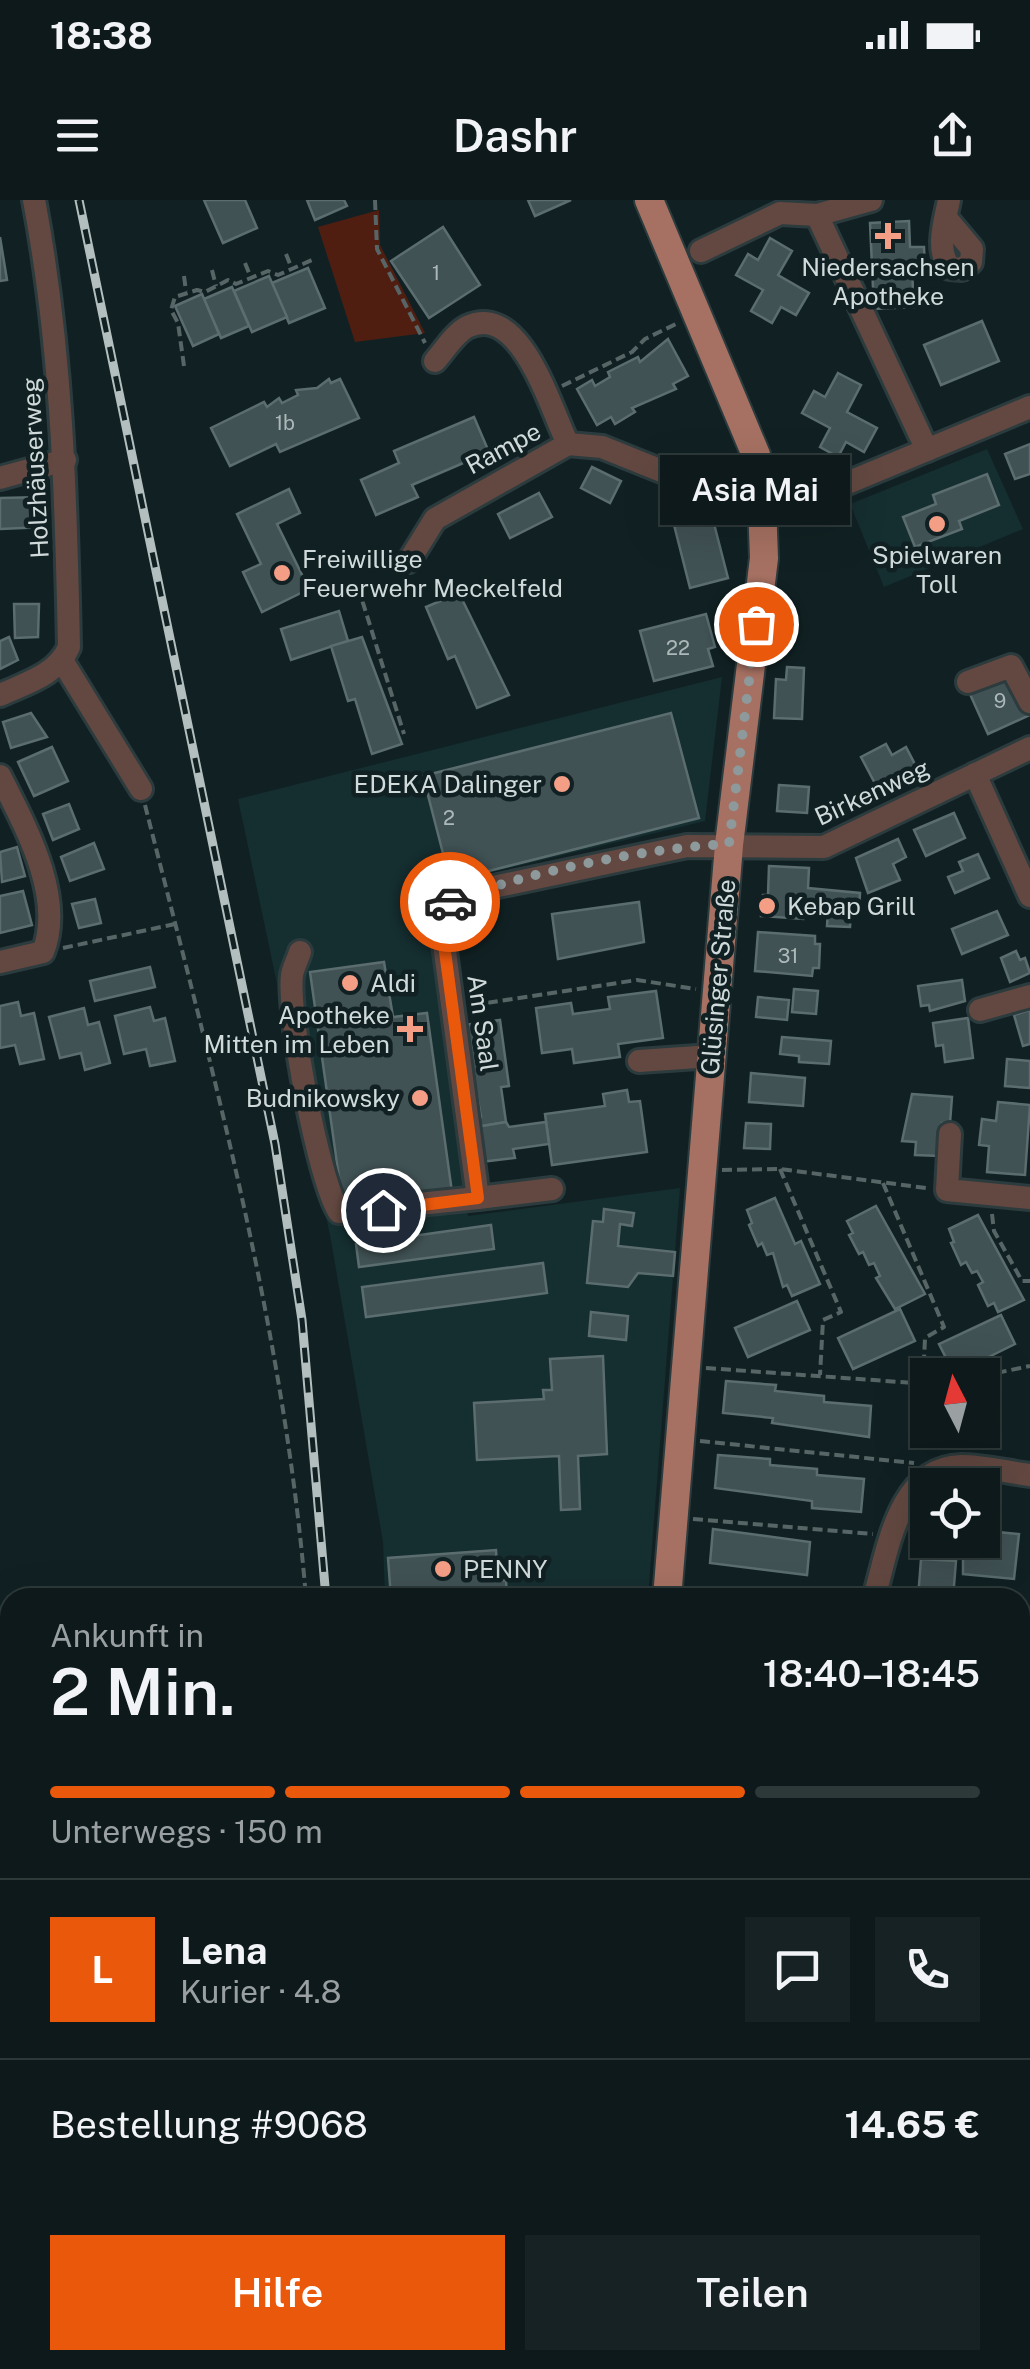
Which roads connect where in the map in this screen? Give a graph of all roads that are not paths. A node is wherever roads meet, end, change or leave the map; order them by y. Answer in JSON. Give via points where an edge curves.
{"nodes":[{"id":1,"x":34,"y":200,"type":"edge"},
{"id":2,"x":649,"y":200,"type":"edge"},
{"id":3,"x":870,"y":200,"type":"edge"},
{"id":4,"x":816,"y":215,"type":"junction"},
{"id":5,"x":700,"y":251,"type":"dead end"},
{"id":6,"x":434,"y":361,"type":"road end"},
{"id":7,"x":1030,"y":407,"type":"edge"},
{"id":8,"x":568,"y":444,"type":"junction"},
{"id":9,"x":927,"y":450,"type":"junction"},
{"id":10,"x":65,"y":460,"type":"junction"},
{"id":11,"x":0,"y":478,"type":"edge"},
{"id":12,"x":762,"y":499,"type":"junction"},
{"id":13,"x":409,"y":561,"type":"dead end"},
{"id":14,"x":63,"y":662,"type":"junction"},
{"id":15,"x":968,"y":682,"type":"dead end"},
{"id":16,"x":0,"y":695,"type":"edge"},
{"id":17,"x":1030,"y":702,"type":"edge"},
{"id":18,"x":1030,"y":748,"type":"edge"},
{"id":19,"x":976,"y":774,"type":"junction"},
{"id":20,"x":0,"y":776,"type":"edge"},
{"id":21,"x":142,"y":789,"type":"road end"},
{"id":22,"x":729,"y":844,"type":"junction"},
{"id":23,"x":1030,"y":896,"type":"edge"},
{"id":24,"x":300,"y":952,"type":"dead end"},
{"id":25,"x":0,"y":962,"type":"edge"},
{"id":26,"x":1030,"y":996,"type":"edge"},
{"id":27,"x":980,"y":1010,"type":"dead end"},
{"id":28,"x":712,"y":1056,"type":"junction"},
{"id":29,"x":639,"y":1061,"type":"dead end"},
{"id":30,"x":950,"y":1134,"type":"dead end"},
{"id":31,"x":552,"y":1189,"type":"dead end"},
{"id":32,"x":478,"y":1198,"type":"junction"},
{"id":33,"x":1030,"y":1198,"type":"edge"},
{"id":34,"x":1030,"y":1475,"type":"edge"},
{"id":35,"x":668,"y":1588,"type":"edge"},
{"id":36,"x":877,"y":1588,"type":"edge"}],
"edges":[{"from":1,"to":10,"type":"street","name":"Holzhäuserweg","via":[[52,294]]},
{"from":2,"to":12,"type":"main road","name":"Glüsinger Straße","via":[[750,437]]},
{"from":3,"to":4,"type":"street"},
{"from":4,"to":5,"type":"street","via":[[780,213]]},
{"from":4,"to":9,"type":"street"},
{"from":6,"to":8,"type":"street","via":[[463,328],[503,326],[518,339]]},
{"from":7,"to":9,"type":"street"},
{"from":8,"to":12,"type":"street","name":"Rampe","via":[[602,448],[699,486]]},
{"from":8,"to":13,"type":"street","name":"Rampe","via":[[435,520]]},
{"from":9,"to":12,"type":"street","via":[[840,486]]},
{"from":10,"to":11,"type":"street"},
{"from":10,"to":14,"type":"street","name":"Holzhäuserweg","via":[[69,647]]},
{"from":12,"to":22,"type":"main road","name":"Glüsinger Straße","via":[[764,558]]},
{"from":14,"to":16,"type":"street"},
{"from":14,"to":21,"type":"street"},
{"from":15,"to":17,"type":"street","via":[[1011,666]]},
{"from":18,"to":19,"type":"street","name":"Birkenweg"},
{"from":19,"to":22,"type":"street","name":"Birkenweg","via":[[824,848]]},
{"from":19,"to":23,"type":"street"},
{"from":20,"to":25,"type":"street","via":[[21,818],[51,908],[52,931],[43,952]]},
{"from":22,"to":28,"type":"main road","name":"Glüsinger Straße"},
{"from":22,"to":32,"type":"street","name":"Am Saal","via":[[687,846],[484,889],[439,907]]},
{"from":24,"to":32,"type":"street","via":[[292,975],[312,1112],[339,1212]]},
{"from":26,"to":27,"type":"street"},
{"from":28,"to":29,"type":"street"},
{"from":28,"to":35,"type":"main road","name":"Glüsinger Straße"},
{"from":30,"to":33,"type":"street","via":[[948,1190]]},
{"from":31,"to":32,"type":"street"},
{"from":34,"to":36,"type":"street","via":[[961,1466],[919,1481]]}]}
